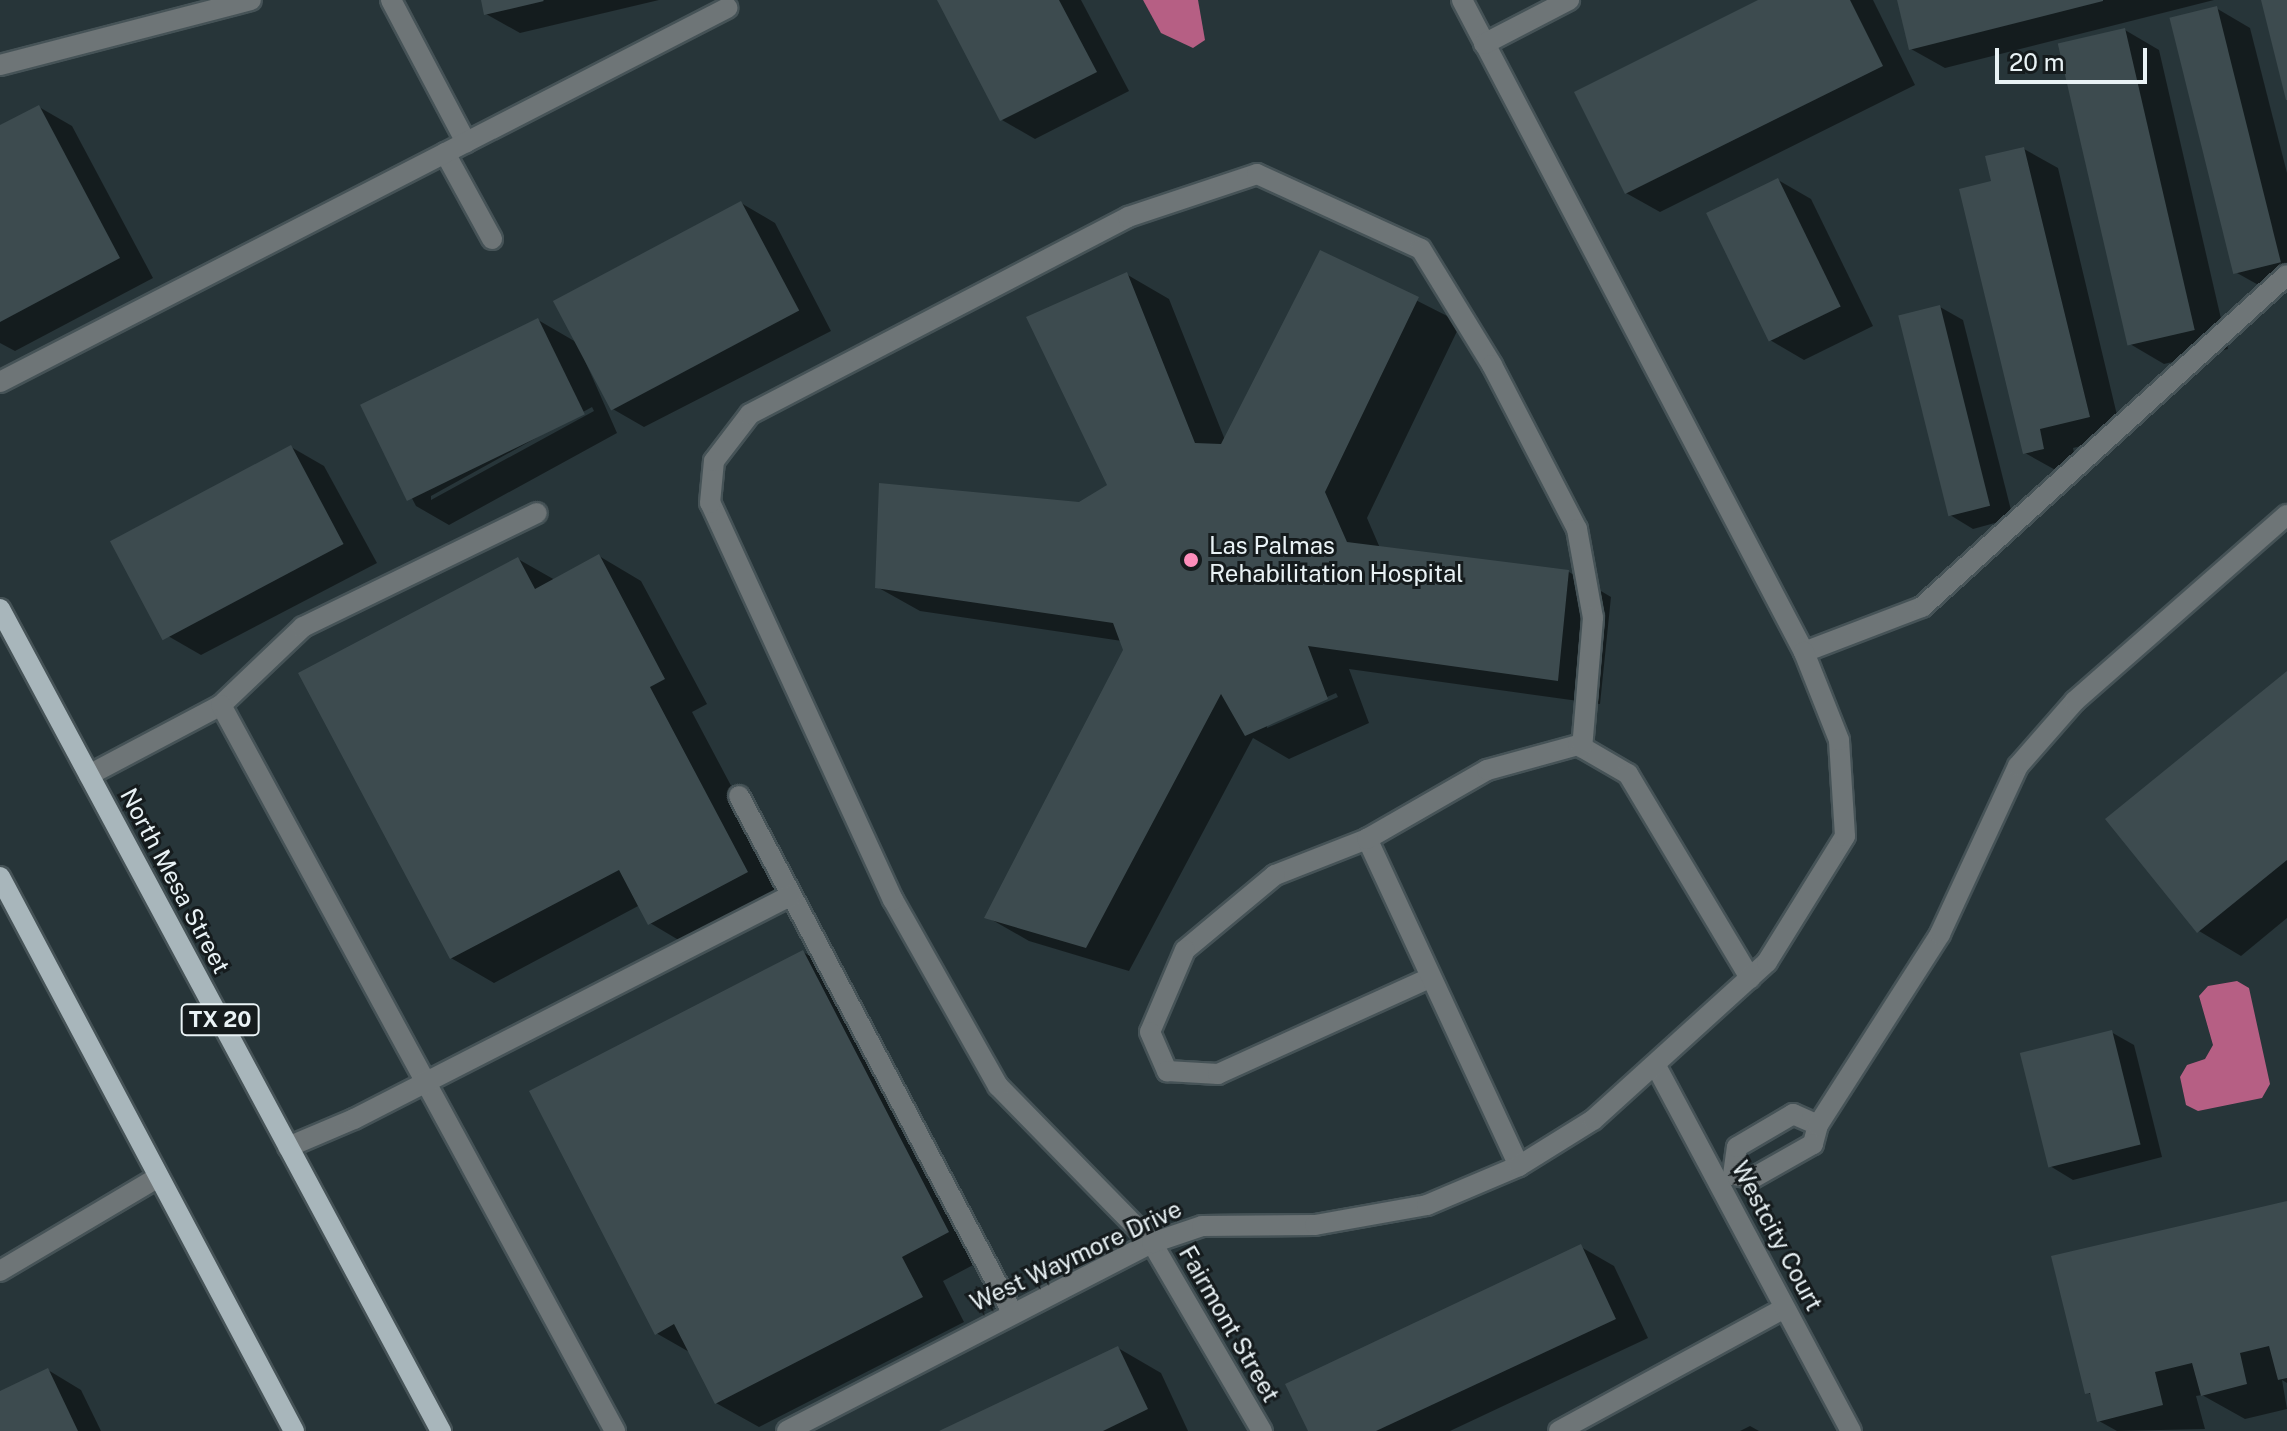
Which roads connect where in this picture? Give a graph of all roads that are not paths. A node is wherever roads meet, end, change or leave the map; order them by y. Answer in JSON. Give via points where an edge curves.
{"nodes":[{"id":1,"x":251,"y":0,"type":"edge"},
{"id":2,"x":391,"y":0,"type":"edge"},
{"id":3,"x":1462,"y":0,"type":"edge"},
{"id":4,"x":1569,"y":0,"type":"edge"},
{"id":5,"x":727,"y":8,"type":"dead end"},
{"id":6,"x":1484,"y":44,"type":"junction"},
{"id":7,"x":0,"y":65,"type":"edge"},
{"id":8,"x":466,"y":142,"type":"junction"},
{"id":9,"x":445,"y":153,"type":"junction"},
{"id":10,"x":492,"y":239,"type":"dead end"},
{"id":11,"x":2287,"y":275,"type":"edge"},
{"id":12,"x":0,"y":382,"type":"edge"},
{"id":13,"x":537,"y":513,"type":"dead end"},
{"id":14,"x":2287,"y":515,"type":"edge"},
{"id":15,"x":0,"y":609,"type":"edge"},
{"id":16,"x":1804,"y":652,"type":"junction"},
{"id":17,"x":221,"y":705,"type":"junction"},
{"id":18,"x":1582,"y":748,"type":"junction"},
{"id":19,"x":89,"y":775,"type":"junction"},
{"id":20,"x":739,"y":796,"type":"dead end"},
{"id":21,"x":1367,"y":839,"type":"junction"},
{"id":22,"x":0,"y":877,"type":"edge"},
{"id":23,"x":790,"y":896,"type":"junction"},
{"id":24,"x":1430,"y":978,"type":"junction"},
{"id":25,"x":1750,"y":978,"type":"junction"},
{"id":26,"x":1656,"y":1066,"type":"junction"},
{"id":27,"x":427,"y":1082,"type":"junction"},
{"id":28,"x":1818,"y":1125,"type":"junction"},
{"id":29,"x":288,"y":1147,"type":"junction"},
{"id":30,"x":1519,"y":1166,"type":"junction"},
{"id":31,"x":158,"y":1177,"type":"junction"},
{"id":32,"x":1727,"y":1180,"type":"junction"},
{"id":33,"x":1152,"y":1243,"type":"junction"},
{"id":34,"x":0,"y":1271,"type":"edge"},
{"id":35,"x":1785,"y":1308,"type":"junction"},
{"id":36,"x":1012,"y":1312,"type":"junction"},
{"id":37,"x":294,"y":1431,"type":"edge"},
{"id":38,"x":441,"y":1431,"type":"edge"},
{"id":39,"x":615,"y":1431,"type":"edge"},
{"id":40,"x":787,"y":1431,"type":"edge"},
{"id":41,"x":1262,"y":1431,"type":"edge"},
{"id":42,"x":1559,"y":1431,"type":"edge"},
{"id":43,"x":1851,"y":1431,"type":"edge"}],
"edges":[{"from":1,"to":7,"type":"street"},
{"from":2,"to":8,"type":"street"},
{"from":3,"to":6,"type":"street","name":"West Waymore Drive"},
{"from":4,"to":6,"type":"street"},
{"from":5,"to":8,"type":"street"},
{"from":6,"to":16,"type":"street","name":"West Waymore Drive"},
{"from":8,"to":9,"type":"street"},
{"from":9,"to":10,"type":"street"},
{"from":9,"to":12,"type":"street"},
{"from":11,"to":16,"type":"street","via":[[1922,607]]},
{"from":13,"to":17,"type":"street","via":[[303,627]]},
{"from":14,"to":28,"type":"street","via":[[2075,701],[2018,766],[1940,934]]},
{"from":15,"to":19,"type":"main road","name":"North Mesa Street","number":"TX 20"},
{"from":16,"to":25,"type":"street","name":"West Waymore Drive","via":[[1839,740],[1845,836],[1789,928]]},
{"from":17,"to":19,"type":"street"},
{"from":17,"to":27,"type":"street"},
{"from":18,"to":21,"type":"street","via":[[1487,770]]},
{"from":18,"to":25,"type":"street","via":[[1628,774]]},
{"from":18,"to":33,"type":"street","name":"Fairmont Street","via":[[1593,618],[1577,529],[1492,365],[1421,249],[1257,174],[1128,217],[750,414],[714,461],[710,503],[893,900],[998,1086]]},
{"from":19,"to":29,"type":"main road","name":"North Mesa Street","number":"TX 20"},
{"from":20,"to":23,"type":"street"},
{"from":21,"to":24,"type":"street"},
{"from":21,"to":24,"type":"street","via":[[1275,875],[1185,950],[1150,1032],[1167,1071],[1218,1074]]},
{"from":22,"to":31,"type":"main road"},
{"from":23,"to":27,"type":"street"},
{"from":23,"to":36,"type":"street"},
{"from":24,"to":30,"type":"street"},
{"from":25,"to":26,"type":"street","name":"West Waymore Drive"},
{"from":26,"to":30,"type":"street","name":"West Waymore Drive","via":[[1593,1120]]},
{"from":26,"to":32,"type":"street","name":"Westcity Court"},
{"from":27,"to":29,"type":"street"},
{"from":27,"to":39,"type":"street"},
{"from":28,"to":32,"type":"street","via":[[1813,1144],[1775,1168],[1753,1178]]},
{"from":28,"to":32,"type":"street","via":[[1793,1114],[1737,1147]]},
{"from":29,"to":38,"type":"main road","name":"North Mesa Street","number":"TX 20"},
{"from":30,"to":33,"type":"street","name":"West Waymore Drive","via":[[1427,1205],[1315,1225],[1202,1226]]},
{"from":31,"to":34,"type":"street"},
{"from":31,"to":37,"type":"main road"},
{"from":32,"to":35,"type":"street","name":"Westcity Court"},
{"from":33,"to":36,"type":"street","name":"West Waymore Drive"},
{"from":33,"to":41,"type":"street","name":"Fairmont Street"},
{"from":35,"to":42,"type":"street"},
{"from":35,"to":43,"type":"street","name":"Westcity Court"},
{"from":36,"to":40,"type":"street","name":"West Waymore Drive"}]}
